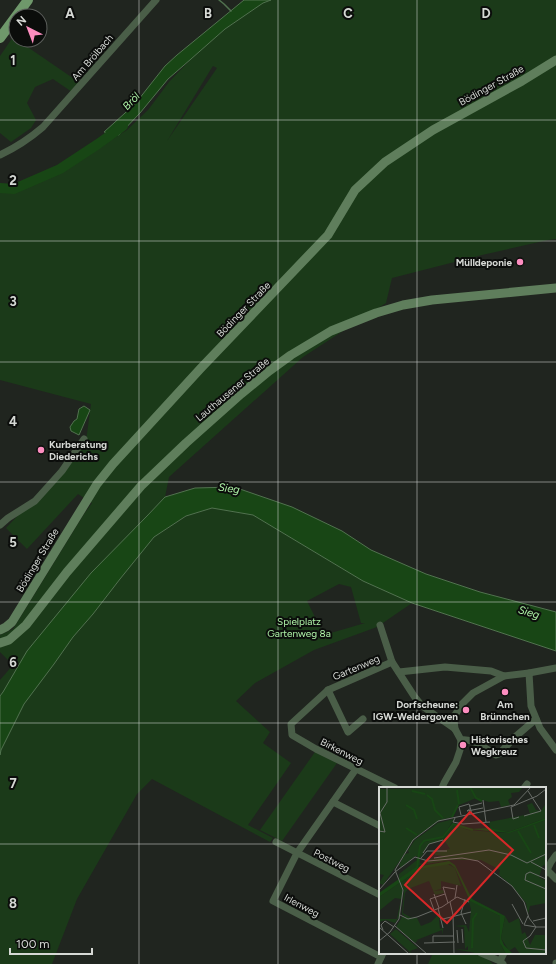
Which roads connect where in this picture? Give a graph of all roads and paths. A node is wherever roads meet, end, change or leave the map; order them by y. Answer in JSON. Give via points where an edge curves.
{"nodes":[{"id":1,"x":26,"y":0,"type":"edge"},
{"id":2,"x":156,"y":0,"type":"edge"},
{"id":3,"x":0,"y":38,"type":"edge"},
{"id":4,"x":556,"y":60,"type":"edge"},
{"id":5,"x":0,"y":155,"type":"edge"},
{"id":6,"x":556,"y":288,"type":"edge"},
{"id":7,"x":84,"y":439,"type":"dead end"},
{"id":8,"x":0,"y":525,"type":"edge"},
{"id":9,"x":380,"y":625,"type":"dead end"},
{"id":10,"x":0,"y":630,"type":"edge"},
{"id":11,"x":0,"y":643,"type":"edge"},
{"id":12,"x":392,"y":662,"type":"junction"},
{"id":13,"x":556,"y":668,"type":"edge"},
{"id":14,"x":399,"y":672,"type":"junction"},
{"id":15,"x":528,"y":673,"type":"junction"},
{"id":16,"x":504,"y":676,"type":"junction"},
{"id":17,"x":328,"y":690,"type":"junction"},
{"id":18,"x":363,"y":719,"type":"dead end"},
{"id":19,"x":536,"y":719,"type":"junction"},
{"id":20,"x":291,"y":724,"type":"joint"},
{"id":21,"x":455,"y":729,"type":"junction"},
{"id":22,"x":461,"y":740,"type":"junction"},
{"id":23,"x":556,"y":750,"type":"edge"},
{"id":24,"x":356,"y":769,"type":"junction"},
{"id":25,"x":393,"y":787,"type":"edge"},
{"id":26,"x":443,"y":787,"type":"edge"},
{"id":27,"x":333,"y":802,"type":"junction"},
{"id":28,"x":379,"y":825,"type":"edge"},
{"id":29,"x":276,"y":842,"type":"dead end"},
{"id":30,"x":297,"y":853,"type":"junction"},
{"id":31,"x":556,"y":855,"type":"edge"},
{"id":32,"x":546,"y":871,"type":"edge"},
{"id":33,"x":556,"y":879,"type":"edge"},
{"id":34,"x":379,"y":894,"type":"edge"},
{"id":35,"x":483,"y":954,"type":"edge"},
{"id":36,"x":380,"y":958,"type":"edge"},
{"id":37,"x":501,"y":963,"type":"edge"}],
"edges":[{"from":1,"to":3,"type":"main road"},
{"from":2,"to":5,"type":"street","name":"Am Brölbach","via":[[44,127],[15,148]]},
{"from":4,"to":10,"type":"street","name":"Bödinger Straße","via":[[433,130],[385,162],[355,190],[328,236],[113,464],[97,484],[12,622]]},
{"from":6,"to":11,"type":"street","name":"Lauthausener Straße","via":[[403,305],[331,331],[291,355],[241,394],[141,486],[67,572],[26,625],[8,640]]},
{"from":7,"to":8,"type":"street","via":[[62,471],[35,501]]},
{"from":9,"to":12,"type":"street"},
{"from":12,"to":14,"type":"street"},
{"from":12,"to":17,"type":"street","name":"Gartenweg"},
{"from":13,"to":15,"type":"street"},
{"from":14,"to":16,"type":"street","via":[[445,666],[491,671]]},
{"from":14,"to":21,"type":"street","via":[[422,706]]},
{"from":15,"to":16,"type":"street"},
{"from":15,"to":19,"type":"street","via":[[531,706]]},
{"from":16,"to":21,"type":"street","via":[[469,697],[455,715]]},
{"from":17,"to":18,"type":"street","name":"Gartenweg","via":[[348,732]]},
{"from":17,"to":20,"type":"street","name":"Gartenweg"},
{"from":19,"to":22,"type":"street","via":[[496,755],[470,740]]},
{"from":19,"to":23,"type":"street"},
{"from":20,"to":24,"type":"street","name":"Birkenweg","via":[[292,735]]},
{"from":21,"to":22,"type":"street"},
{"from":22,"to":26,"type":"street","via":[[456,762]]},
{"from":24,"to":25,"type":"street","name":"Birkenweg"},
{"from":24,"to":27,"type":"street","name":"Irlenweg"},
{"from":27,"to":28,"type":"street"},
{"from":27,"to":30,"type":"street","name":"Irlenweg"},
{"from":29,"to":30,"type":"street","name":"Postweg"},
{"from":30,"to":34,"type":"street","name":"Postweg"},
{"from":30,"to":36,"type":"street","name":"Irlenweg","via":[[274,901]]},
{"from":31,"to":32,"type":"street"},
{"from":32,"to":33,"type":"street"},
{"from":35,"to":37,"type":"street"}]}
